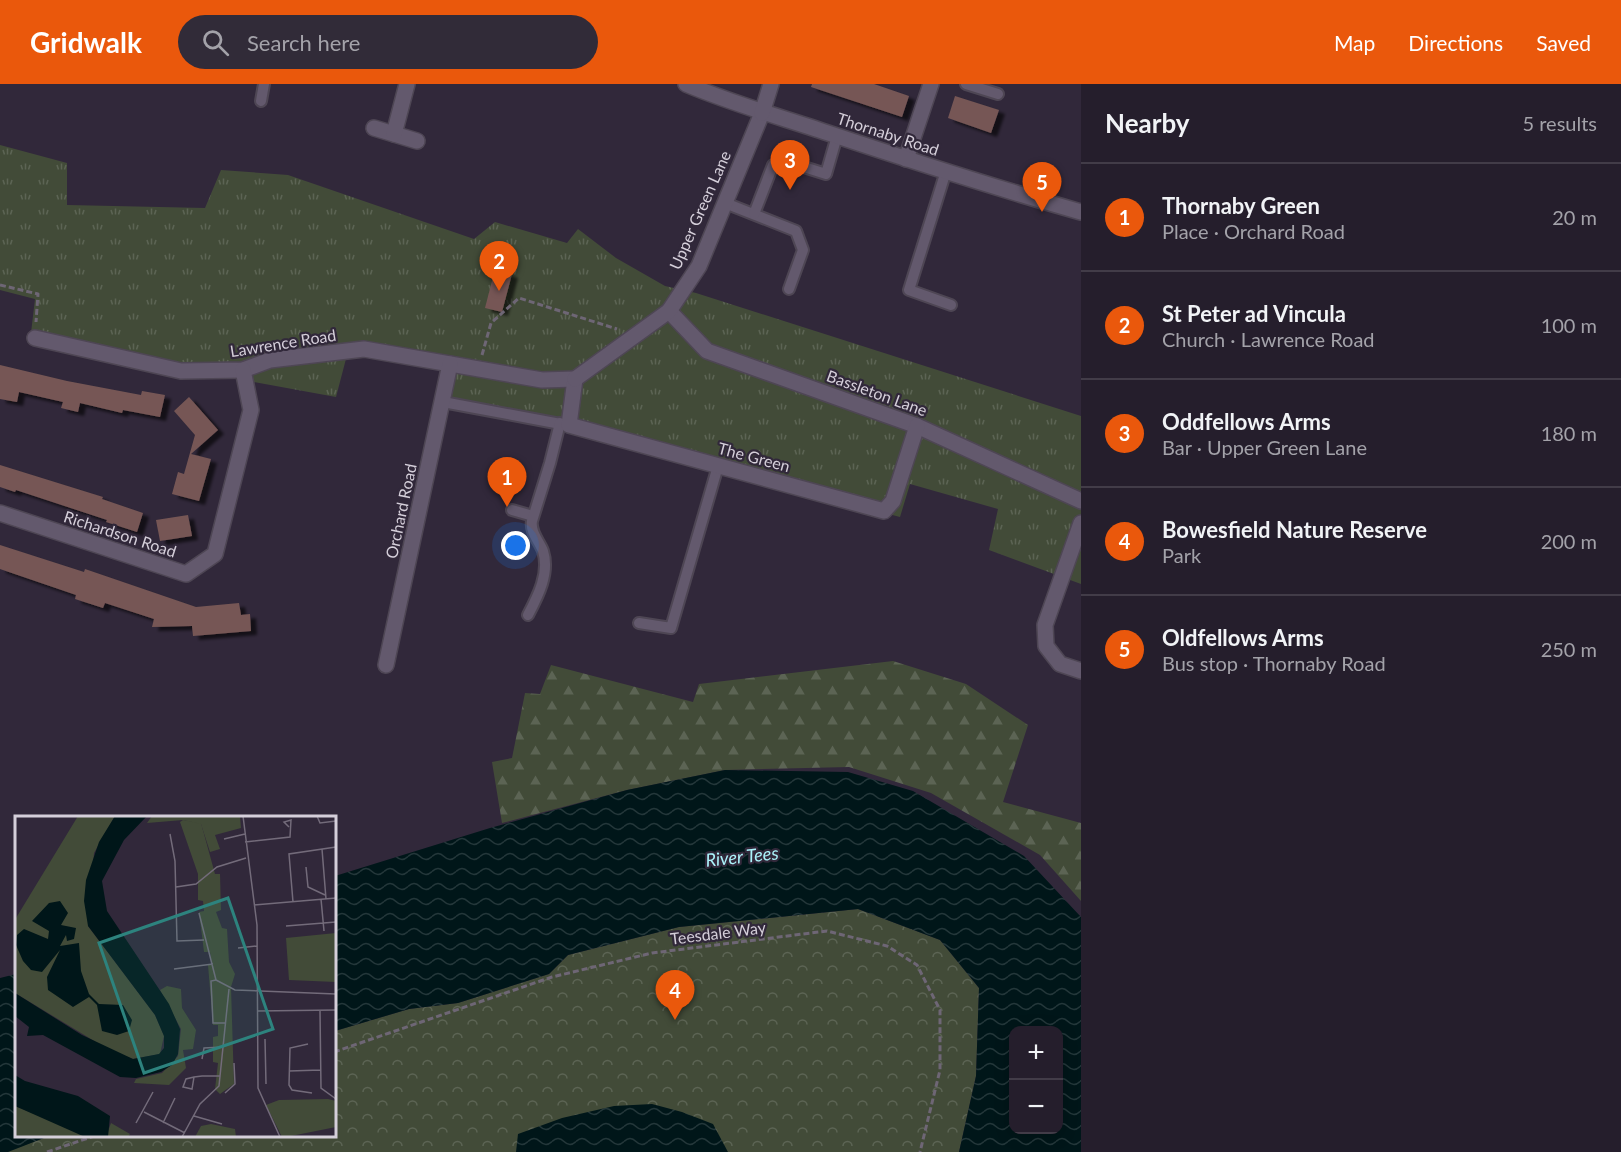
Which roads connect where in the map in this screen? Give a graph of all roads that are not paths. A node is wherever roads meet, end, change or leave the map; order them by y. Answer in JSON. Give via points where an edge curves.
{"nodes":[{"id":1,"x":264,"y":84,"type":"edge"},
{"id":2,"x":407,"y":84,"type":"edge"},
{"id":3,"x":687,"y":84,"type":"edge"},
{"id":4,"x":771,"y":84,"type":"edge"},
{"id":5,"x":931,"y":84,"type":"edge"},
{"id":6,"x":966,"y":84,"type":"edge"},
{"id":7,"x":998,"y":94,"type":"dead end"},
{"id":8,"x":261,"y":101,"type":"dead end"},
{"id":9,"x":762,"y":113,"type":"junction"},
{"id":10,"x":374,"y":128,"type":"dead end"},
{"id":11,"x":394,"y":134,"type":"junction"},
{"id":12,"x":837,"y":136,"type":"junction"},
{"id":13,"x":417,"y":141,"type":"dead end"},
{"id":14,"x":906,"y":159,"type":"junction"},
{"id":15,"x":946,"y":171,"type":"junction"},
{"id":16,"x":725,"y":203,"type":"junction"},
{"id":17,"x":1081,"y":212,"type":"edge"},
{"id":18,"x":754,"y":214,"type":"junction"},
{"id":19,"x":789,"y":289,"type":"dead end"},
{"id":20,"x":951,"y":305,"type":"dead end"},
{"id":21,"x":669,"y":311,"type":"junction"},
{"id":22,"x":35,"y":338,"type":"road end"},
{"id":23,"x":450,"y":364,"type":"junction"},
{"id":24,"x":243,"y":370,"type":"junction"},
{"id":25,"x":575,"y":379,"type":"junction"},
{"id":26,"x":442,"y":402,"type":"junction"},
{"id":27,"x":565,"y":424,"type":"junction"},
{"id":28,"x":917,"y":426,"type":"junction"},
{"id":29,"x":718,"y":466,"type":"junction"},
{"id":30,"x":1081,"y":501,"type":"edge"},
{"id":31,"x":513,"y":510,"type":"dead end"},
{"id":32,"x":0,"y":513,"type":"edge"},
{"id":33,"x":533,"y":516,"type":"junction"},
{"id":34,"x":1081,"y":523,"type":"edge"},
{"id":35,"x":528,"y":615,"type":"dead end"},
{"id":36,"x":639,"y":623,"type":"dead end"},
{"id":37,"x":386,"y":665,"type":"dead end"},
{"id":38,"x":1081,"y":671,"type":"edge"}],
"edges":[{"from":1,"to":8,"type":"lane"},
{"from":2,"to":11,"type":"street"},
{"from":3,"to":9,"type":"street","name":"Thornaby Road"},
{"from":4,"to":9,"type":"street","name":"Upper Green Lane"},
{"from":5,"to":14,"type":"street"},
{"from":6,"to":7,"type":"lane"},
{"from":9,"to":12,"type":"street","name":"Thornaby Road"},
{"from":9,"to":16,"type":"street","name":"Upper Green Lane"},
{"from":10,"to":11,"type":"street"},
{"from":11,"to":13,"type":"street"},
{"from":12,"to":14,"type":"street","name":"Thornaby Road"},
{"from":12,"to":18,"type":"lane","via":[[826,174],[788,162],[773,165]]},
{"from":14,"to":15,"type":"street","name":"Thornaby Road"},
{"from":15,"to":17,"type":"street","name":"Thornaby Road"},
{"from":15,"to":20,"type":"lane","via":[[909,290]]},
{"from":16,"to":18,"type":"lane"},
{"from":16,"to":21,"type":"street","name":"Upper Green Lane","via":[[699,266]]},
{"from":18,"to":19,"type":"lane","via":[[796,231],[803,250]]},
{"from":21,"to":25,"type":"street","name":"Upper Green Lane"},
{"from":21,"to":28,"type":"street","name":"Bassleton Lane","via":[[707,351]]},
{"from":22,"to":24,"type":"street","name":"Lawrence Road","via":[[181,371]]},
{"from":23,"to":24,"type":"street","name":"Lawrence Road","via":[[364,349],[270,360]]},
{"from":23,"to":25,"type":"street","name":"Lawrence Road","via":[[542,380]]},
{"from":23,"to":26,"type":"street","name":"Orchard Road"},
{"from":24,"to":32,"type":"street","name":"Richardson Road","via":[[251,410],[215,554],[186,574]]},
{"from":25,"to":27,"type":"street"},
{"from":26,"to":27,"type":"lane"},
{"from":26,"to":37,"type":"street","name":"Orchard Road"},
{"from":27,"to":29,"type":"street","name":"The Green"},
{"from":27,"to":33,"type":"lane"},
{"from":28,"to":29,"type":"street","name":"The Green","via":[[893,501],[884,512]]},
{"from":28,"to":30,"type":"street","name":"Bassleton Lane"},
{"from":29,"to":36,"type":"lane","via":[[671,628]]},
{"from":31,"to":33,"type":"lane"},
{"from":33,"to":35,"type":"lane","via":[[531,526],[545,568],[541,590]]},
{"from":34,"to":38,"type":"street","via":[[1045,625],[1046,646],[1060,664]]}]}
